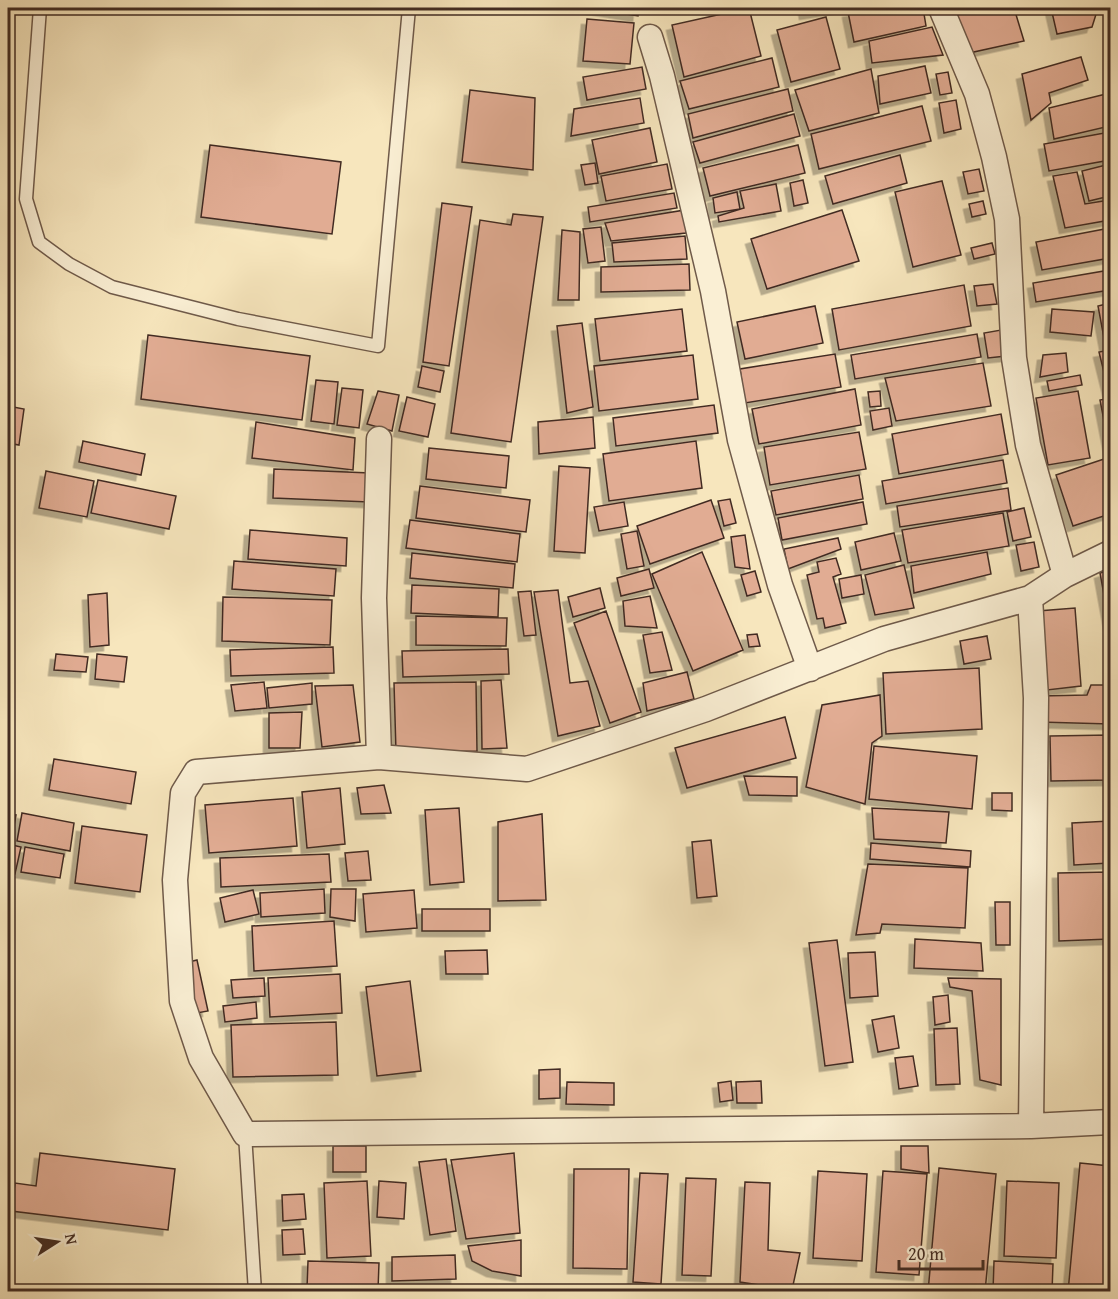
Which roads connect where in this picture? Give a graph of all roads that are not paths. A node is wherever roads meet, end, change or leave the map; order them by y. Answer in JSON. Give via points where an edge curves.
{"nodes":[{"id":1,"x":40,"y":8,"type":"edge"},
{"id":2,"x":409,"y":8,"type":"edge"},
{"id":3,"x":941,"y":8,"type":"edge"},
{"id":4,"x":650,"y":37,"type":"dead end"},
{"id":5,"x":379,"y":440,"type":"dead end"},
{"id":6,"x":1110,"y":554,"type":"edge"},
{"id":7,"x":1065,"y":575,"type":"junction"},
{"id":8,"x":1030,"y":598,"type":"junction"},
{"id":9,"x":810,"y":669,"type":"junction"},
{"id":10,"x":379,"y":757,"type":"junction"},
{"id":11,"x":1110,"y":1122,"type":"edge"},
{"id":12,"x":1030,"y":1126,"type":"junction"},
{"id":13,"x":245,"y":1134,"type":"junction"},
{"id":14,"x":255,"y":1292,"type":"edge"}],
"edges":[{"from":1,"to":2,"type":"lane","via":[[26,199],[39,242],[112,287],[238,319],[378,346]]},
{"from":3,"to":7,"type":"street","via":[[977,94],[994,157],[1007,219],[1014,358],[1028,445]]},
{"from":4,"to":9,"type":"street","via":[[713,291],[743,450],[780,585]]},
{"from":5,"to":10,"type":"street","via":[[374,598]]},
{"from":6,"to":7,"type":"street"},
{"from":7,"to":8,"type":"street"},
{"from":8,"to":9,"type":"street","via":[[884,639]]},
{"from":8,"to":12,"type":"street","via":[[1035,698]]},
{"from":9,"to":10,"type":"street","via":[[623,739],[527,769]]},
{"from":10,"to":13,"type":"street","via":[[196,772],[183,793],[175,880],[182,1001],[201,1058]]},
{"from":11,"to":12,"type":"street"},
{"from":12,"to":13,"type":"street"},
{"from":13,"to":14,"type":"lane"}]}
